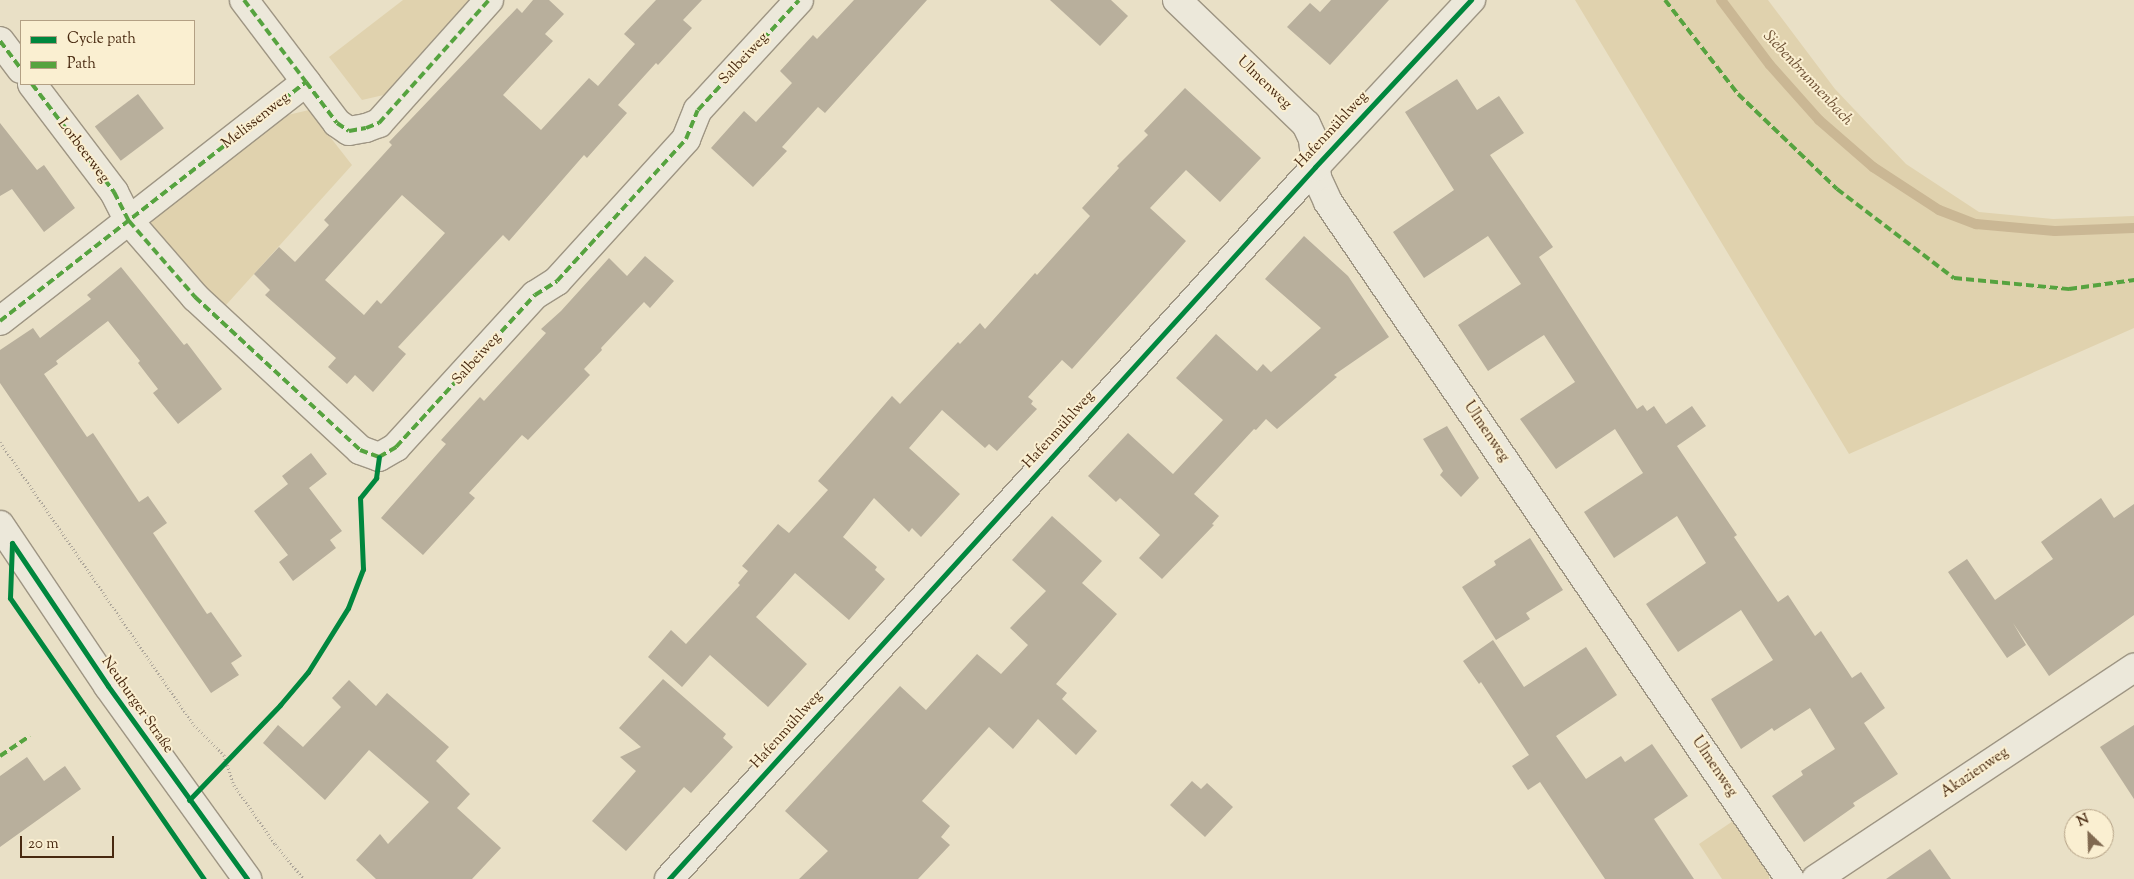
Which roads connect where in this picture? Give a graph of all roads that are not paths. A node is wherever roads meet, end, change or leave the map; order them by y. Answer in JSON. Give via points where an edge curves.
{"nodes":[{"id":1,"x":244,"y":0,"type":"edge"},
{"id":2,"x":489,"y":0,"type":"edge"},
{"id":3,"x":799,"y":0,"type":"edge"},
{"id":4,"x":1177,"y":0,"type":"edge"},
{"id":5,"x":1471,"y":0,"type":"edge"},
{"id":6,"x":0,"y":41,"type":"edge"},
{"id":7,"x":20,"y":68,"type":"edge"},
{"id":8,"x":306,"y":82,"type":"junction"},
{"id":9,"x":33,"y":85,"type":"edge"},
{"id":10,"x":1315,"y":167,"type":"junction"},
{"id":11,"x":129,"y":221,"type":"junction"},
{"id":12,"x":0,"y":321,"type":"edge"},
{"id":13,"x":4,"y":540,"type":"edge"},
{"id":14,"x":2134,"y":668,"type":"edge"},
{"id":15,"x":247,"y":879,"type":"edge"},
{"id":16,"x":668,"y":879,"type":"edge"},
{"id":17,"x":1790,"y":879,"type":"edge"},
{"id":18,"x":1816,"y":879,"type":"edge"}],
"edges":[{"from":1,"to":8,"type":"street"},
{"from":2,"to":8,"type":"street","via":[[379,123],[349,131],[337,123]]},
{"from":3,"to":11,"type":"street","name":"Salbeiweg","via":[[698,110],[686,139],[557,281],[535,294],[396,447],[379,457],[360,450],[204,305]]},
{"from":4,"to":10,"type":"street","name":"Ulmenweg","via":[[1306,124],[1313,140]]},
{"from":5,"to":10,"type":"street","name":"Hafenmühlweg"},
{"from":6,"to":7,"type":"street"},
{"from":8,"to":11,"type":"street","name":"Melissenweg"},
{"from":9,"to":11,"type":"street","name":"Lorbeerweg","via":[[114,192]]},
{"from":10,"to":16,"type":"street","name":"Hafenmühlweg"},
{"from":10,"to":17,"type":"street","name":"Ulmenweg","via":[[1328,202]]},
{"from":11,"to":12,"type":"street","name":"Melissenweg"},
{"from":13,"to":15,"type":"street","name":"Neuburger Straße"},
{"from":14,"to":18,"type":"street","name":"Akazienweg"}]}
